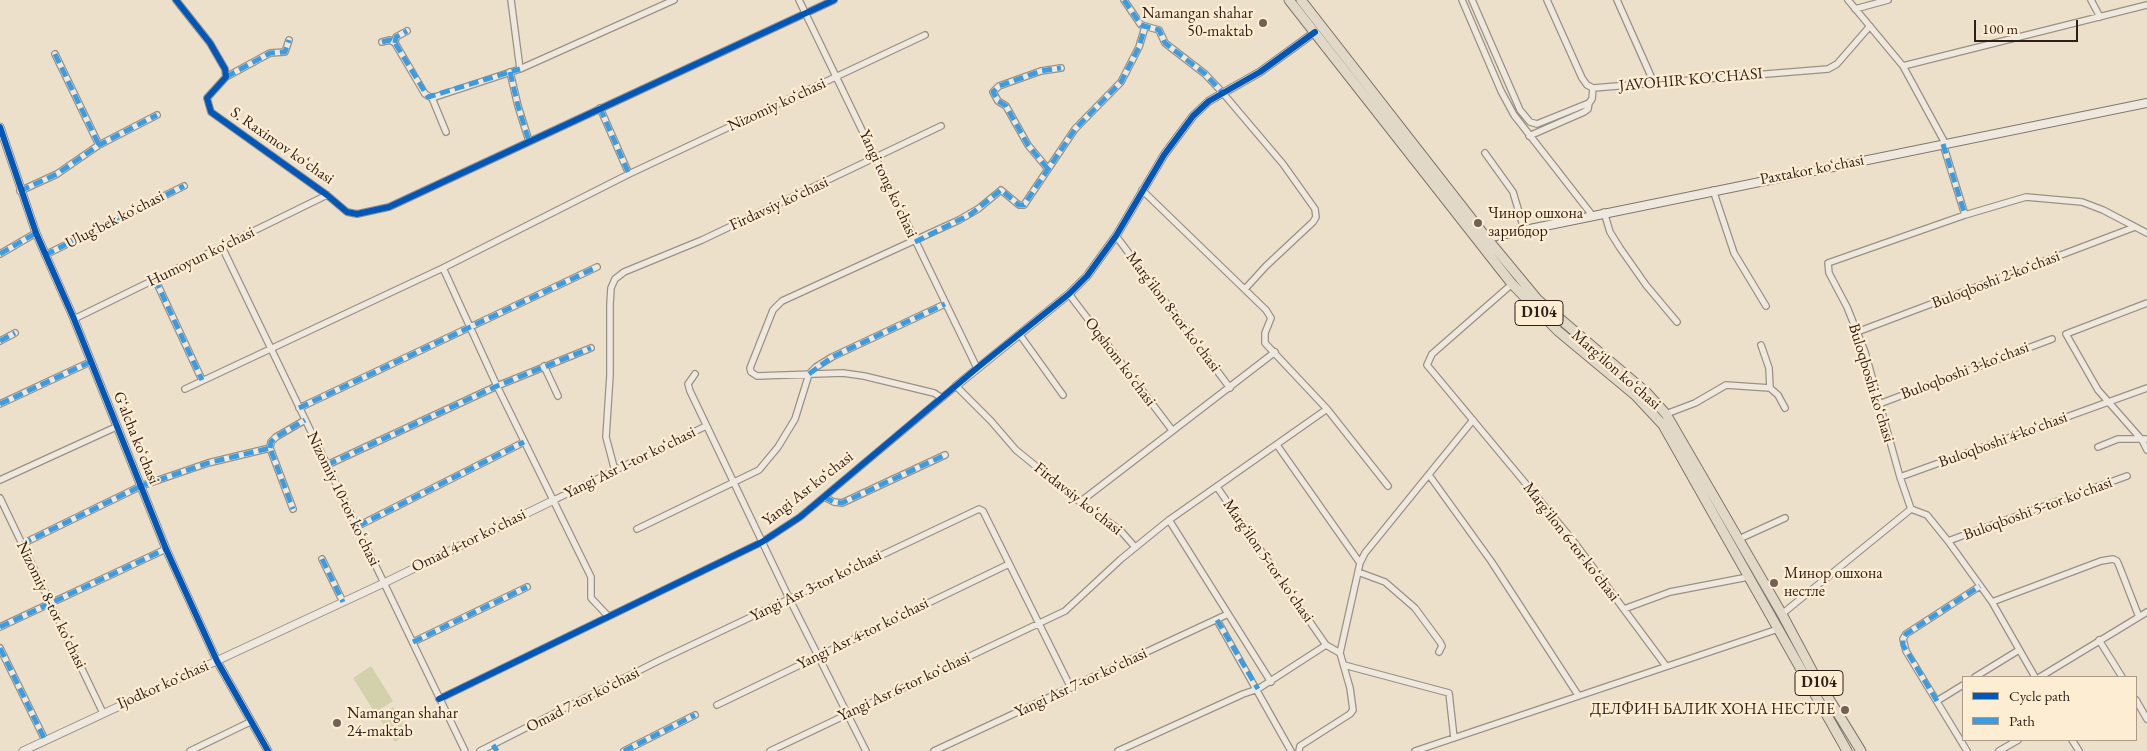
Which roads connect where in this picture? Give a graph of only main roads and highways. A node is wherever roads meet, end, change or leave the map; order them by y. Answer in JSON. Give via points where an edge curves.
{"nodes":[{"id":1,"x":1289,"y":0,"type":"edge"},
{"id":2,"x":1301,"y":0,"type":"edge"},
{"id":3,"x":2147,"y":103,"type":"edge"},
{"id":4,"x":1482,"y":238,"type":"junction"},
{"id":5,"x":1847,"y":751,"type":"edge"},
{"id":6,"x":1861,"y":751,"type":"edge"}],
"edges":[{"from":1,"to":4,"type":"main road","name":"Margʻilon koʻchasi","number":"D104"},
{"from":2,"to":4,"type":"main road","name":"Margʻilon koʻchasi","number":"D104"},
{"from":3,"to":4,"type":"main road","name":"Paxtakor koʻchasi"},
{"from":4,"to":5,"type":"main road","name":"Margʻilon koʻchasi","number":"D104","via":[[1512,284],[1558,331],[1664,425]]},
{"from":4,"to":6,"type":"main road","name":"Margʻilon koʻchasi","number":"D104","via":[[1538,300],[1647,393],[1666,414]]}]}
